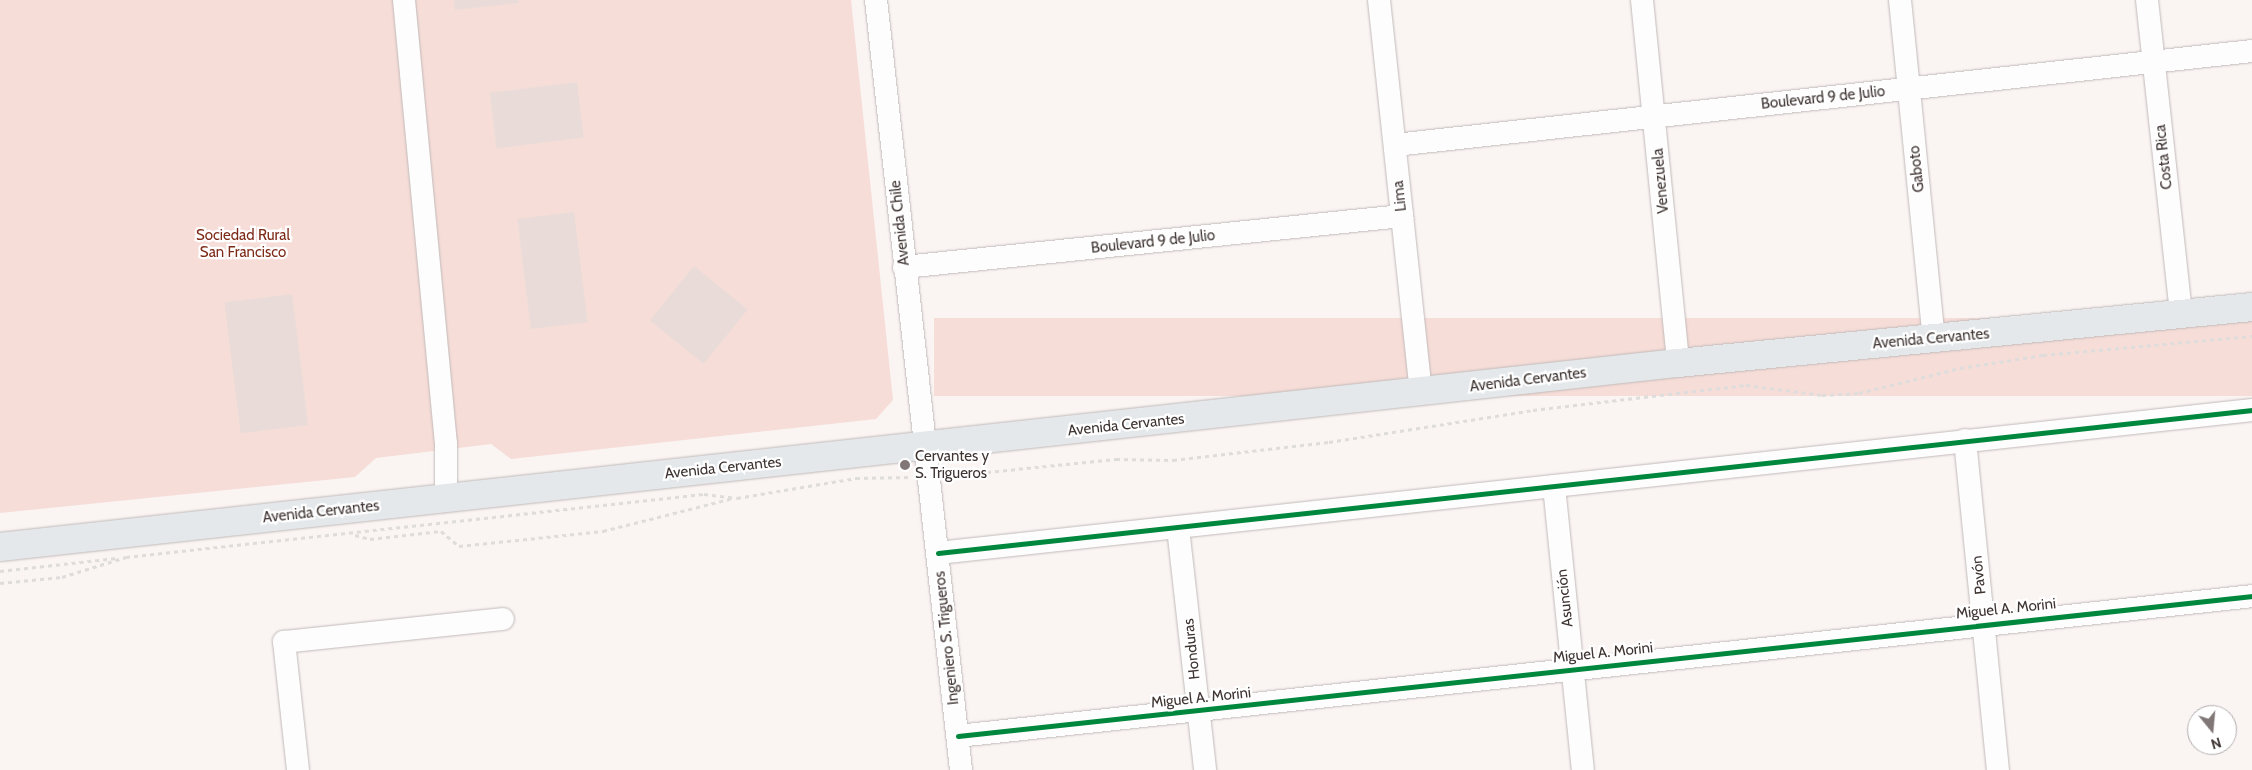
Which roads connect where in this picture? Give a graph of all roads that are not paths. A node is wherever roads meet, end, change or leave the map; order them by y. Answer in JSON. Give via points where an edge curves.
{"nodes":[{"id":1,"x":404,"y":0,"type":"edge"},
{"id":2,"x":876,"y":0,"type":"edge"},
{"id":3,"x":1379,"y":0,"type":"edge"},
{"id":4,"x":1642,"y":0,"type":"edge"},
{"id":5,"x":1900,"y":0,"type":"edge"},
{"id":6,"x":2147,"y":0,"type":"edge"},
{"id":7,"x":2252,"y":52,"type":"edge"},
{"id":8,"x":2154,"y":63,"type":"junction"},
{"id":9,"x":1909,"y":90,"type":"junction"},
{"id":10,"x":1654,"y":116,"type":"junction"},
{"id":11,"x":1395,"y":145,"type":"junction"},
{"id":12,"x":1402,"y":216,"type":"junction"},
{"id":13,"x":904,"y":267,"type":"junction"},
{"id":14,"x":2252,"y":307,"type":"edge"},
{"id":15,"x":2181,"y":315,"type":"junction"},
{"id":16,"x":1934,"y":338,"type":"junction"},
{"id":17,"x":1678,"y":363,"type":"junction"},
{"id":18,"x":1421,"y":392,"type":"junction"},
{"id":19,"x":2252,"y":410,"type":"edge"},
{"id":20,"x":1965,"y":440,"type":"junction"},
{"id":21,"x":924,"y":446,"type":"junction"},
{"id":22,"x":1554,"y":486,"type":"junction"},
{"id":23,"x":446,"y":498,"type":"junction"},
{"id":24,"x":1178,"y":528,"type":"junction"},
{"id":25,"x":0,"y":547,"type":"edge"},
{"id":26,"x":938,"y":553,"type":"junction"},
{"id":27,"x":2252,"y":596,"type":"edge"},
{"id":28,"x":503,"y":619,"type":"dead end"},
{"id":29,"x":1984,"y":624,"type":"junction"},
{"id":30,"x":1572,"y":669,"type":"junction"},
{"id":31,"x":1199,"y":711,"type":"junction"},
{"id":32,"x":958,"y":736,"type":"junction"},
{"id":33,"x":298,"y":770,"type":"edge"},
{"id":34,"x":961,"y":770,"type":"edge"},
{"id":35,"x":1204,"y":770,"type":"edge"},
{"id":36,"x":1583,"y":770,"type":"edge"},
{"id":37,"x":1998,"y":770,"type":"edge"}],
"edges":[{"from":1,"to":23,"type":"street","via":[[446,443]]},
{"from":2,"to":13,"type":"street","name":"Avenida Chile"},
{"from":3,"to":11,"type":"street","name":"Lima"},
{"from":4,"to":10,"type":"street","name":"Venezuela"},
{"from":5,"to":9,"type":"street","name":"Gaboto"},
{"from":6,"to":8,"type":"street","name":"Costa Rica"},
{"from":7,"to":8,"type":"street","name":"Boulevard 9 de Julio"},
{"from":8,"to":9,"type":"street","name":"Boulevard 9 de Julio"},
{"from":8,"to":15,"type":"street","name":"Costa Rica"},
{"from":9,"to":10,"type":"street","name":"Boulevard 9 de Julio"},
{"from":9,"to":16,"type":"street","name":"Gaboto"},
{"from":10,"to":11,"type":"street","name":"Boulevard 9 de Julio"},
{"from":10,"to":17,"type":"street","name":"Venezuela"},
{"from":11,"to":12,"type":"street","name":"Lima"},
{"from":12,"to":13,"type":"street","name":"Boulevard 9 de Julio"},
{"from":12,"to":18,"type":"street","name":"Lima"},
{"from":13,"to":21,"type":"street","name":"Avenida Chile"},
{"from":14,"to":15,"type":"main road","name":"Avenida Cervantes"},
{"from":15,"to":16,"type":"main road","name":"Avenida Cervantes"},
{"from":16,"to":17,"type":"main road","name":"Avenida Cervantes"},
{"from":17,"to":18,"type":"main road","name":"Avenida Cervantes"},
{"from":18,"to":21,"type":"main road","name":"Avenida Cervantes"},
{"from":19,"to":20,"type":"street"},
{"from":20,"to":22,"type":"street"},
{"from":20,"to":29,"type":"street","name":"Pavón"},
{"from":21,"to":23,"type":"main road","name":"Avenida Cervantes"},
{"from":21,"to":26,"type":"street","name":"Ingeniero S. Trigueros"},
{"from":22,"to":24,"type":"street"},
{"from":22,"to":30,"type":"street","name":"Asunción"},
{"from":23,"to":25,"type":"main road","name":"Avenida Cervantes"},
{"from":24,"to":26,"type":"street"},
{"from":24,"to":31,"type":"street","name":"Honduras"},
{"from":26,"to":32,"type":"street","name":"Ingeniero S. Trigueros"},
{"from":27,"to":29,"type":"street","name":"Miguel A. Morini"},
{"from":28,"to":33,"type":"street","via":[[284,642]]},
{"from":29,"to":30,"type":"street","name":"Miguel A. Morini"},
{"from":29,"to":37,"type":"street","name":"Pavón"},
{"from":30,"to":31,"type":"street","name":"Miguel A. Morini"},
{"from":30,"to":36,"type":"street","name":"Asunción"},
{"from":31,"to":32,"type":"street","name":"Miguel A. Morini"},
{"from":31,"to":35,"type":"street","name":"Honduras"},
{"from":32,"to":34,"type":"street","name":"Ingeniero S. Trigueros"}]}
